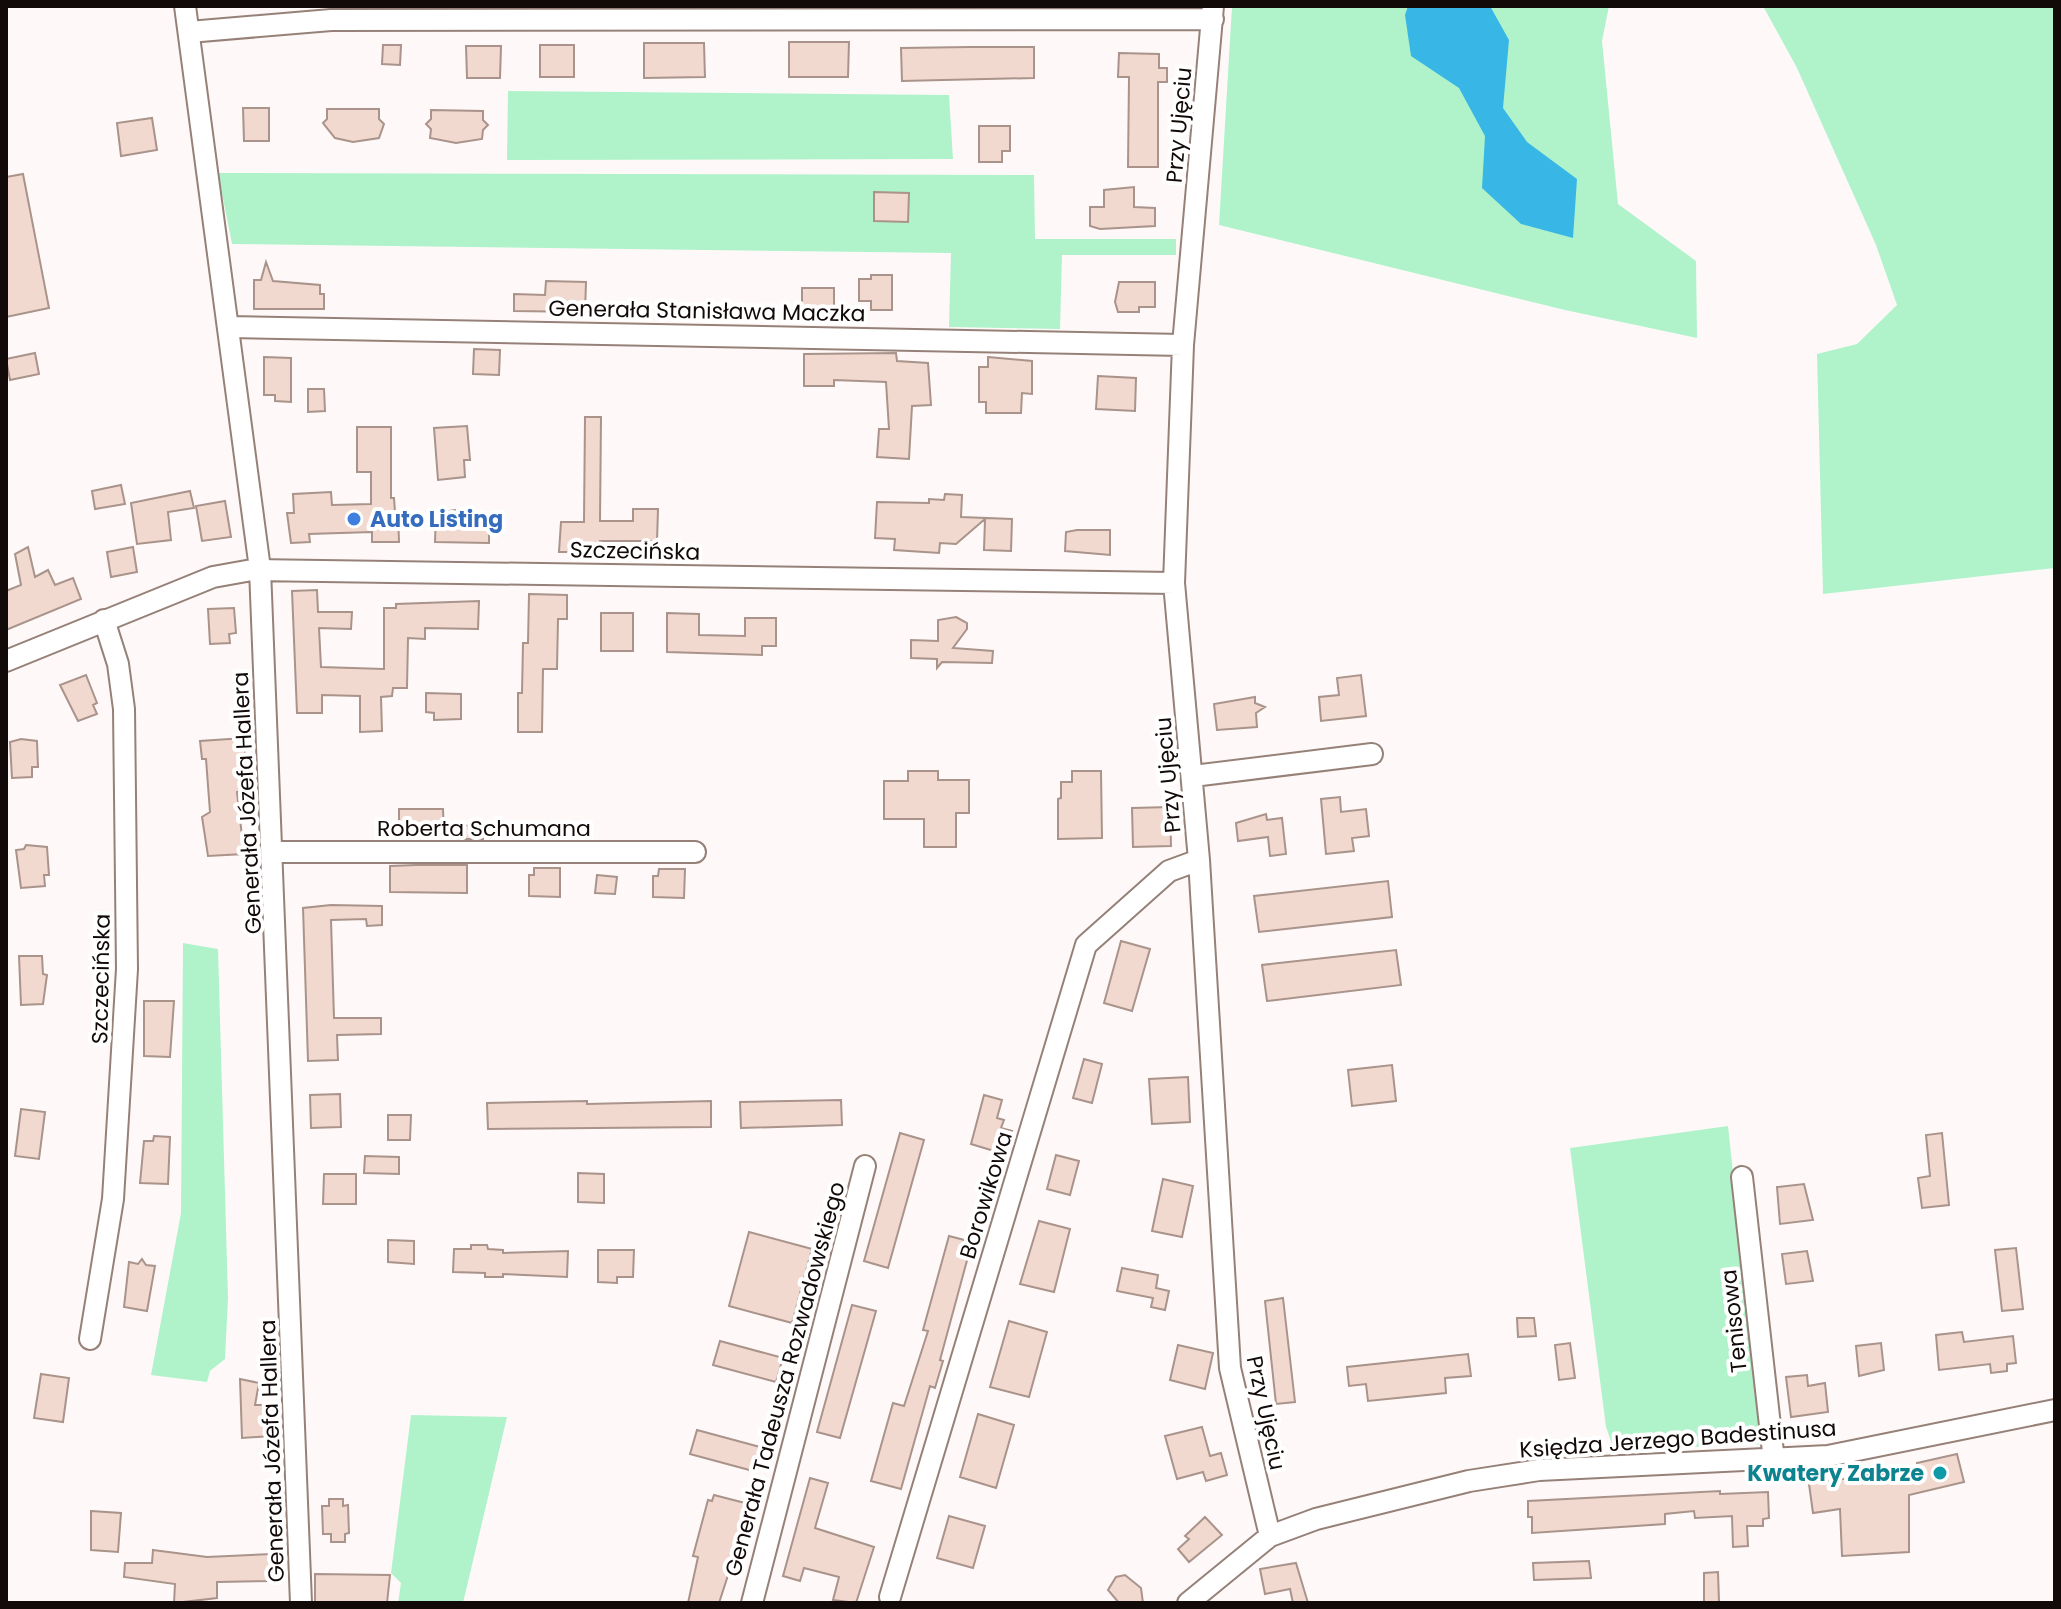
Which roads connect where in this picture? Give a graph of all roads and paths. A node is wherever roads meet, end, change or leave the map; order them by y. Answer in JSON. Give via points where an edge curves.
{"nodes":[{"id":1,"x":185,"y":6,"type":"edge"},
{"id":2,"x":1213,"y":13,"type":"edge"},
{"id":3,"x":189,"y":32,"type":"junction"},
{"id":4,"x":229,"y":327,"type":"junction"},
{"id":5,"x":1183,"y":345,"type":"junction"},
{"id":6,"x":260,"y":569,"type":"junction"},
{"id":7,"x":1174,"y":583,"type":"junction"},
{"id":8,"x":104,"y":620,"type":"junction"},
{"id":9,"x":6,"y":661,"type":"edge"},
{"id":10,"x":1372,"y":754,"type":"dead end"},
{"id":11,"x":1193,"y":776,"type":"junction"},
{"id":12,"x":274,"y":852,"type":"junction"},
{"id":13,"x":695,"y":852,"type":"dead end"},
{"id":14,"x":1199,"y":860,"type":"junction"},
{"id":15,"x":865,"y":1166,"type":"dead end"},
{"id":16,"x":1742,"y":1177,"type":"dead end"},
{"id":17,"x":90,"y":1339,"type":"dead end"},
{"id":18,"x":2055,"y":1410,"type":"edge"},
{"id":19,"x":1774,"y":1461,"type":"junction"},
{"id":20,"x":1270,"y":1536,"type":"junction"},
{"id":21,"x":890,"y":1597,"type":"dead end"},
{"id":22,"x":301,"y":1603,"type":"edge"},
{"id":23,"x":752,"y":1603,"type":"edge"},
{"id":24,"x":1188,"y":1603,"type":"edge"}],
"edges":[{"from":1,"to":3,"type":"street","name":"Generała Józefa Hallera"},
{"from":2,"to":3,"type":"street","via":[[331,20]]},
{"from":2,"to":5,"type":"street","name":"Przy Ujęciu"},
{"from":3,"to":4,"type":"street","name":"Generała Józefa Hallera"},
{"from":4,"to":5,"type":"street","name":"Generała Stanisława Maczka"},
{"from":4,"to":6,"type":"street","name":"Generała Józefa Hallera"},
{"from":5,"to":7,"type":"street","name":"Przy Ujęciu"},
{"from":6,"to":7,"type":"street","name":"Szczecińska"},
{"from":6,"to":8,"type":"street","name":"Szczecińska","via":[[213,577]]},
{"from":6,"to":12,"type":"street","name":"Generała Józefa Hallera"},
{"from":7,"to":11,"type":"street","name":"Przy Ujęciu"},
{"from":8,"to":9,"type":"street","name":"Szczecińska"},
{"from":8,"to":17,"type":"street","name":"Szczecińska","via":[[118,664],[124,709],[127,969],[113,1199]]},
{"from":10,"to":11,"type":"street"},
{"from":11,"to":14,"type":"street","name":"Przy Ujęciu"},
{"from":12,"to":13,"type":"street","name":"Roberta Schumana"},
{"from":12,"to":22,"type":"street","name":"Generała Józefa Hallera"},
{"from":14,"to":20,"type":"street","name":"Przy Ujęciu","via":[[1230,1368]]},
{"from":14,"to":21,"type":"street","name":"Borowikowa","via":[[1169,871],[1086,945]]},
{"from":15,"to":23,"type":"street","name":"Generała Tadeusza Rozwadowskiego"},
{"from":16,"to":19,"type":"street","name":"Tenisowa"},
{"from":18,"to":19,"type":"street","name":"Księdza Jerzego Badestinusa","via":[[1872,1448]]},
{"from":19,"to":20,"type":"street","name":"Księdza Jerzego Badestinusa","via":[[1508,1474],[1316,1519]]},
{"from":20,"to":24,"type":"street","name":"Księdza Jerzego Badestinusa"}]}
